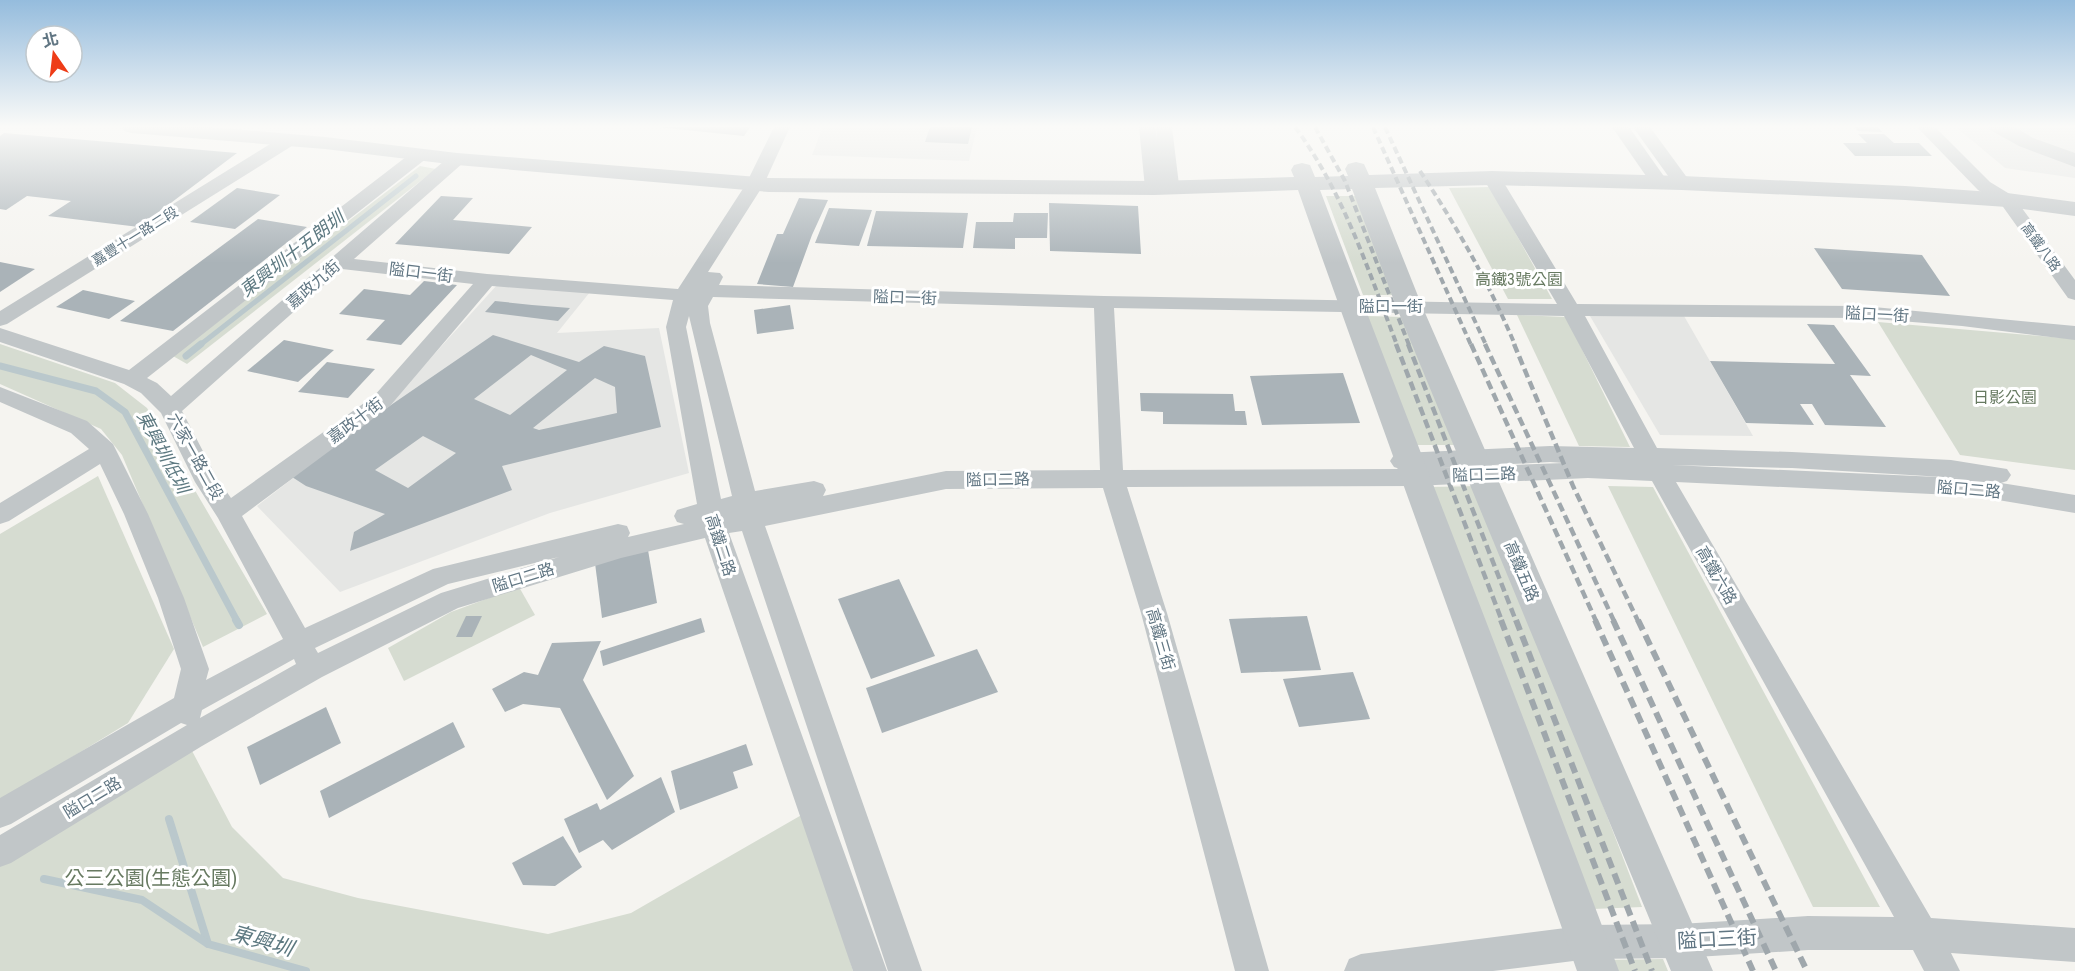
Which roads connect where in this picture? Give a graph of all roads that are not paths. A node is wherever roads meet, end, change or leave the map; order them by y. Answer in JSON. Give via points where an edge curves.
{"nodes":[{"id":1,"x":229,"y":172,"type":"edge"},
{"id":2,"x":397,"y":172,"type":"edge"},
{"id":3,"x":442,"y":172,"type":"edge"},
{"id":4,"x":685,"y":172,"type":"edge"},
{"id":5,"x":722,"y":172,"type":"edge"},
{"id":6,"x":767,"y":172,"type":"edge"},
{"id":7,"x":768,"y":172,"type":"edge"},
{"id":8,"x":1159,"y":172,"type":"edge"},
{"id":9,"x":1161,"y":172,"type":"edge"},
{"id":10,"x":1397,"y":172,"type":"edge"},
{"id":11,"x":1591,"y":172,"type":"edge"},
{"id":12,"x":1663,"y":172,"type":"edge"},
{"id":13,"x":1664,"y":172,"type":"edge"},
{"id":14,"x":1977,"y":172,"type":"edge"},
{"id":15,"x":1982,"y":172,"type":"edge"},
{"id":16,"x":1358,"y":176,"type":"junction"},
{"id":17,"x":1666,"y":176,"type":"junction"},
{"id":18,"x":765,"y":177,"type":"junction"},
{"id":19,"x":1305,"y":178,"type":"junction"},
{"id":20,"x":1492,"y":178,"type":"junction"},
{"id":21,"x":1161,"y":181,"type":"junction"},
{"id":22,"x":1999,"y":191,"type":"junction"},
{"id":23,"x":2075,"y":196,"type":"edge"},
{"id":24,"x":2075,"y":209,"type":"edge"},
{"id":25,"x":338,"y":263,"type":"junction"},
{"id":26,"x":487,"y":280,"type":"junction"},
{"id":27,"x":695,"y":293,"type":"junction"},
{"id":28,"x":2075,"y":294,"type":"edge"},
{"id":29,"x":1104,"y":302,"type":"junction"},
{"id":30,"x":1352,"y":306,"type":"junction"},
{"id":31,"x":1409,"y":306,"type":"junction"},
{"id":32,"x":1571,"y":310,"type":"junction"},
{"id":33,"x":0,"y":320,"type":"edge"},
{"id":34,"x":2075,"y":333,"type":"edge"},
{"id":35,"x":0,"y":335,"type":"edge"},
{"id":36,"x":132,"y":379,"type":"junction"},
{"id":37,"x":0,"y":394,"type":"edge"},
{"id":38,"x":170,"y":409,"type":"junction"},
{"id":39,"x":105,"y":450,"type":"junction"},
{"id":40,"x":1654,"y":464,"type":"junction"},
{"id":41,"x":1477,"y":465,"type":"junction"},
{"id":42,"x":1411,"y":469,"type":"junction"},
{"id":43,"x":1112,"y":470,"type":"junction"},
{"id":44,"x":2075,"y":488,"type":"edge"},
{"id":45,"x":2075,"y":504,"type":"edge"},
{"id":46,"x":748,"y":511,"type":"junction"},
{"id":47,"x":228,"y":513,"type":"junction"},
{"id":48,"x":0,"y":515,"type":"edge"},
{"id":49,"x":712,"y":519,"type":"junction"},
{"id":50,"x":301,"y":642,"type":"junction"},
{"id":51,"x":312,"y":669,"type":"junction"},
{"id":52,"x":186,"y":705,"type":"junction"},
{"id":53,"x":192,"y":737,"type":"junction"},
{"id":54,"x":0,"y":814,"type":"edge"},
{"id":55,"x":0,"y":852,"type":"edge"},
{"id":56,"x":1922,"y":934,"type":"junction"},
{"id":57,"x":2075,"y":945,"type":"edge"},
{"id":58,"x":1594,"y":956,"type":"edge"},
{"id":59,"x":1686,"y":956,"type":"edge"},
{"id":60,"x":870,"y":971,"type":"edge"},
{"id":61,"x":905,"y":971,"type":"edge"},
{"id":62,"x":1252,"y":971,"type":"edge"},
{"id":63,"x":1361,"y":971,"type":"edge"},
{"id":64,"x":1943,"y":971,"type":"edge"}],
"edges":[{"from":1,"to":33,"type":"street","name":"嘉豐十一路二段"},
{"from":2,"to":36,"type":"street"},
{"from":3,"to":25,"type":"street","name":"嘉政九街"},
{"from":4,"to":18,"type":"street"},
{"from":5,"to":18,"type":"street"},
{"from":6,"to":18,"type":"street","name":"高鐵二路"},
{"from":7,"to":18,"type":"street","name":"高鐵二路"},
{"from":8,"to":21,"type":"street"},
{"from":9,"to":21,"type":"street"},
{"from":10,"to":16,"type":"street"},
{"from":11,"to":17,"type":"street"},
{"from":12,"to":17,"type":"street"},
{"from":13,"to":17,"type":"street"},
{"from":14,"to":22,"type":"street","name":"高鐵八路"},
{"from":15,"to":22,"type":"street","name":"高鐵八路"},
{"from":16,"to":19,"type":"street"},
{"from":16,"to":20,"type":"street"},
{"from":16,"to":31,"type":"street","name":"高鐵五路"},
{"from":17,"to":20,"type":"street"},
{"from":17,"to":22,"type":"street"},
{"from":18,"to":21,"type":"street"},
{"from":18,"to":27,"type":"street","name":"高鐵二路"},
{"from":19,"to":21,"type":"street"},
{"from":19,"to":30,"type":"street"},
{"from":20,"to":32,"type":"street","name":"高鐵六路"},
{"from":22,"to":23,"type":"street"},
{"from":22,"to":24,"type":"street"},
{"from":22,"to":28,"type":"street","name":"高鐵八路"},
{"from":25,"to":26,"type":"street","name":"隘口一街"},
{"from":25,"to":38,"type":"street","name":"嘉政九街"},
{"from":26,"to":27,"type":"street","name":"隘口一街"},
{"from":26,"to":47,"type":"street","name":"嘉政十街","via":[[382,401]]},
{"from":27,"to":29,"type":"street","name":"隘口一街"},
{"from":27,"to":46,"type":"street","name":"高鐵二路"},
{"from":27,"to":49,"type":"street","name":"高鐵二路","via":[[676,327]]},
{"from":29,"to":30,"type":"street","name":"隘口一街"},
{"from":29,"to":43,"type":"street","name":"高鐵三街"},
{"from":30,"to":31,"type":"street","name":"隘口一街"},
{"from":30,"to":42,"type":"street"},
{"from":31,"to":32,"type":"street","name":"隘口一街"},
{"from":31,"to":41,"type":"street","name":"高鐵五路"},
{"from":32,"to":34,"type":"street","name":"隘口一街","via":[[1863,312]]},
{"from":32,"to":40,"type":"street","name":"高鐵六路"},
{"from":35,"to":36,"type":"street","name":"六家一路二段"},
{"from":36,"to":38,"type":"street","name":"六家一路二段","via":[[149,388]]},
{"from":37,"to":39,"type":"street","via":[[79,427]]},
{"from":38,"to":47,"type":"street","name":"六家一路二段","via":[[207,482]]},
{"from":39,"to":48,"type":"street"},
{"from":39,"to":52,"type":"street","via":[[171,598],[195,669]]},
{"from":40,"to":41,"type":"street","name":"隘口二路"},
{"from":40,"to":44,"type":"street","name":"隘口二路","via":[[1951,468]]},
{"from":40,"to":45,"type":"street","name":"隘口二路","via":[[1974,487]]},
{"from":40,"to":56,"type":"street","name":"高鐵六路"},
{"from":41,"to":42,"type":"street","name":"隘口二路"},
{"from":41,"to":59,"type":"street","name":"高鐵五路"},
{"from":42,"to":43,"type":"street","name":"隘口二路"},
{"from":42,"to":58,"type":"street"},
{"from":43,"to":46,"type":"street","name":"隘口二路","via":[[946,480]]},
{"from":43,"to":62,"type":"street","name":"高鐵三街"},
{"from":46,"to":49,"type":"street","name":"隘口二路"},
{"from":46,"to":61,"type":"street","name":"高鐵二路"},
{"from":47,"to":50,"type":"street","name":"六家一路二段"},
{"from":49,"to":50,"type":"street","name":"隘口二路","via":[[442,576]]},
{"from":49,"to":51,"type":"street","name":"隘口二路","via":[[450,600]]},
{"from":49,"to":60,"type":"street","name":"高鐵二路"},
{"from":50,"to":51,"type":"street","name":"六家一路二段"},
{"from":50,"to":52,"type":"street","name":"隘口二路"},
{"from":51,"to":53,"type":"street","name":"隘口二路"},
{"from":52,"to":53,"type":"street"},
{"from":52,"to":54,"type":"street","name":"隘口二路"},
{"from":53,"to":55,"type":"street","name":"隘口二路"},
{"from":56,"to":57,"type":"street","name":"隘口三街"},
{"from":56,"to":59,"type":"street","name":"隘口三街","via":[[1808,933]]},
{"from":56,"to":64,"type":"street","name":"高鐵六路"},
{"from":58,"to":59,"type":"street","name":"隘口三街"},
{"from":58,"to":63,"type":"street","name":"隘口三街"}]}
